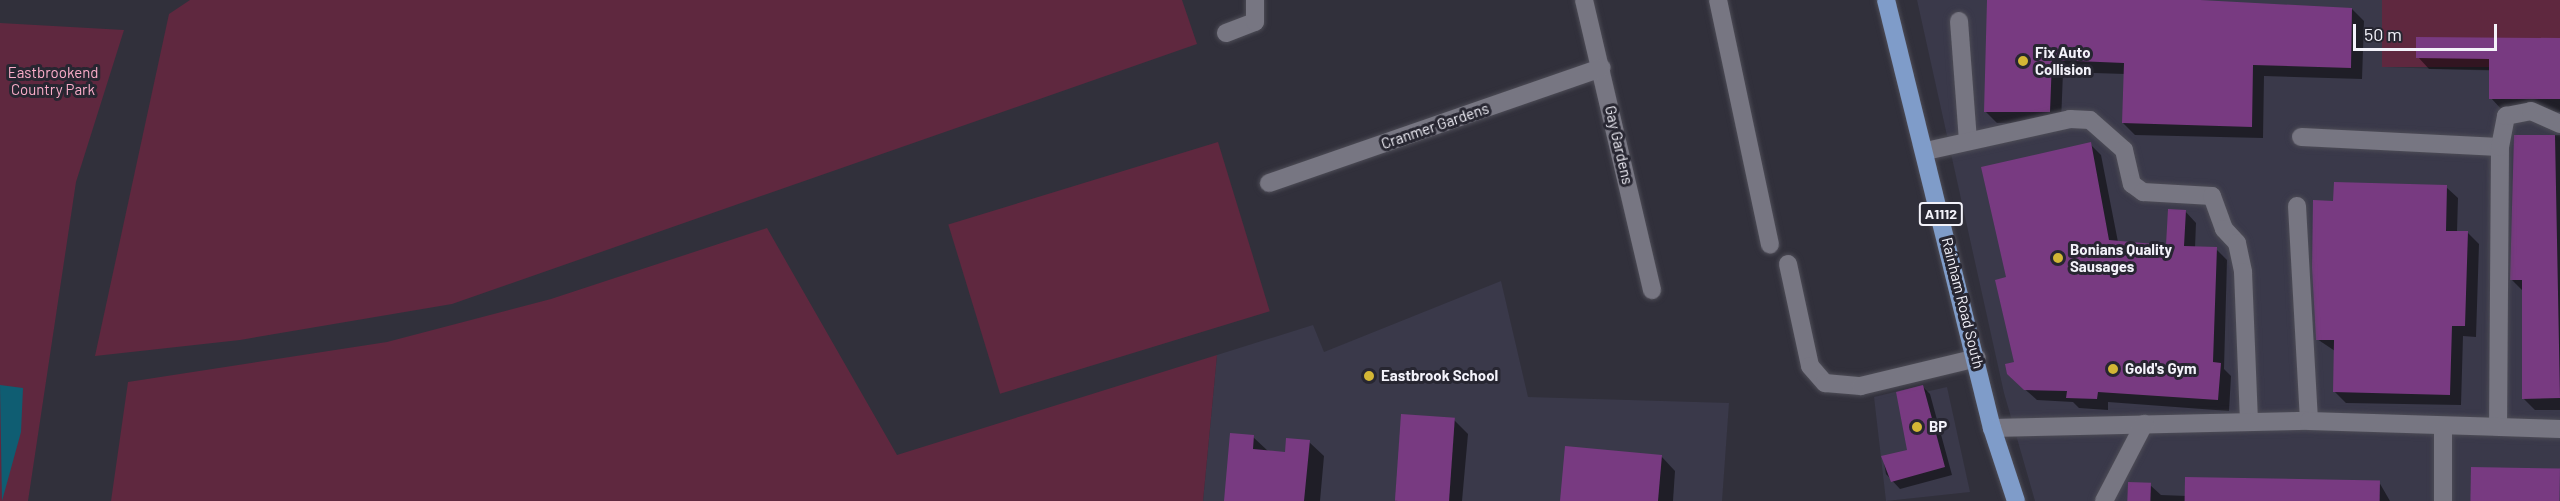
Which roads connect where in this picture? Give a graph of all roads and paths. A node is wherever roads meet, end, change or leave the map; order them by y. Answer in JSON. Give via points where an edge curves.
{"nodes":[{"id":1,"x":1254,"y":0,"type":"edge"},
{"id":2,"x":1584,"y":0,"type":"edge"},
{"id":3,"x":1718,"y":0,"type":"edge"},
{"id":4,"x":1886,"y":0,"type":"edge"},
{"id":5,"x":1959,"y":21,"type":"dead end"},
{"id":6,"x":1226,"y":33,"type":"dead end"},
{"id":7,"x":1602,"y":68,"type":"junction"},
{"id":8,"x":2560,"y":124,"type":"edge"},
{"id":9,"x":2301,"y":137,"type":"dead end"},
{"id":10,"x":1968,"y":140,"type":"junction"},
{"id":11,"x":2500,"y":147,"type":"junction"},
{"id":12,"x":1926,"y":151,"type":"junction"},
{"id":13,"x":1269,"y":183,"type":"dead end"},
{"id":14,"x":2297,"y":206,"type":"dead end"},
{"id":15,"x":1770,"y":245,"type":"dead end"},
{"id":16,"x":1788,"y":264,"type":"dead end"},
{"id":17,"x":1652,"y":290,"type":"dead end"},
{"id":18,"x":1977,"y":358,"type":"junction"},
{"id":19,"x":2308,"y":421,"type":"junction"},
{"id":20,"x":2249,"y":422,"type":"junction"},
{"id":21,"x":2144,"y":424,"type":"junction"},
{"id":22,"x":2498,"y":425,"type":"junction"},
{"id":23,"x":2443,"y":426,"type":"junction"},
{"id":24,"x":1992,"y":428,"type":"junction"},
{"id":25,"x":2560,"y":429,"type":"edge"},
{"id":26,"x":2016,"y":501,"type":"edge"},
{"id":27,"x":2104,"y":501,"type":"edge"},
{"id":28,"x":2442,"y":501,"type":"edge"}],
"edges":[{"from":1,"to":6,"type":"street","via":[[1255,22]]},
{"from":2,"to":7,"type":"street","name":"Gay Gardens"},
{"from":3,"to":15,"type":"street"},
{"from":4,"to":12,"type":"main road","name":"Rainham Road South","number":"A1112"},
{"from":5,"to":10,"type":"street"},
{"from":7,"to":13,"type":"street","name":"Cranmer Gardens"},
{"from":7,"to":17,"type":"street","name":"Gay Gardens"},
{"from":8,"to":11,"type":"street","via":[[2531,111],[2506,116]]},
{"from":9,"to":11,"type":"street"},
{"from":10,"to":12,"type":"street"},
{"from":10,"to":20,"type":"street","via":[[2090,120],[2124,150],[2132,184],[2143,192],[2212,196],[2224,229],[2237,243],[2243,272]]},
{"from":11,"to":22,"type":"street"},
{"from":12,"to":18,"type":"main road","name":"Rainham Road South","number":"A1112"},
{"from":14,"to":19,"type":"street"},
{"from":16,"to":18,"type":"street","via":[[1810,366],[1825,383],[1861,386]]},
{"from":18,"to":24,"type":"main road","name":"Rainham Road South","number":"A1112"},
{"from":19,"to":20,"type":"street"},
{"from":19,"to":23,"type":"street"},
{"from":20,"to":21,"type":"street"},
{"from":21,"to":24,"type":"street"},
{"from":21,"to":27,"type":"street"},
{"from":22,"to":23,"type":"street"},
{"from":22,"to":25,"type":"street"},
{"from":23,"to":28,"type":"street"},
{"from":24,"to":26,"type":"main road","name":"Rainham Road South","number":"A1112"}]}
